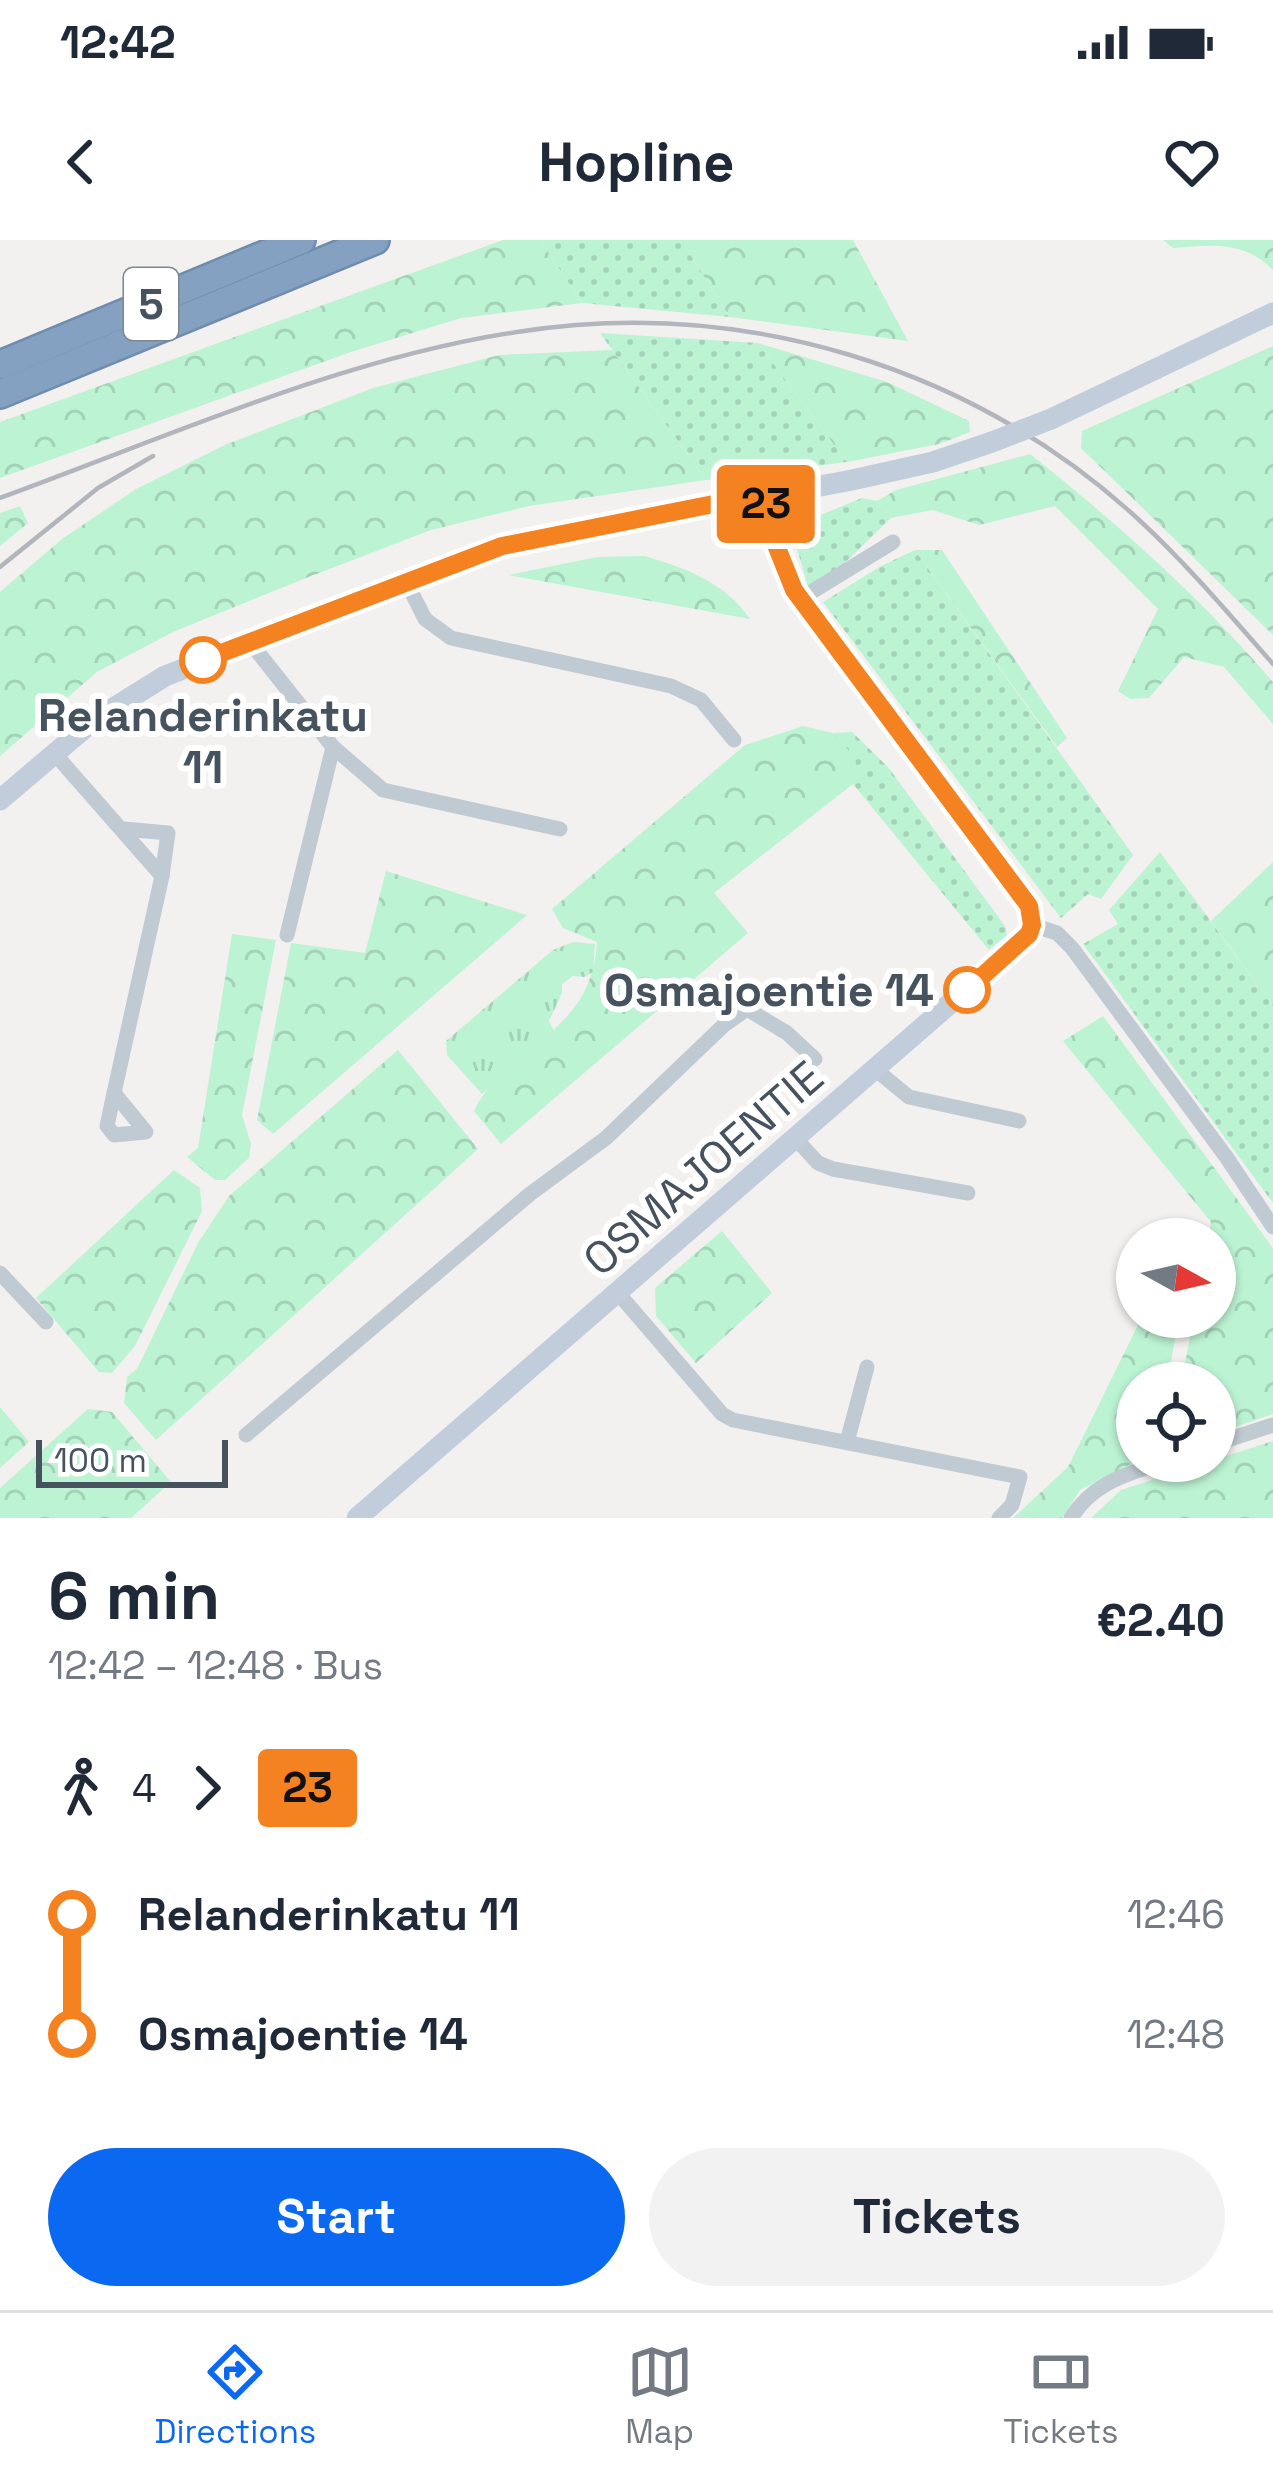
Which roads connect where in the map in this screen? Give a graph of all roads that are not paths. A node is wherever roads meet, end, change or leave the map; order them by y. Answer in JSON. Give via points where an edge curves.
{"nodes":[{"id":1,"x":301,"y":240,"type":"edge"},
{"id":2,"x":375,"y":240,"type":"edge"},
{"id":3,"x":1273,"y":313,"type":"edge"},
{"id":4,"x":0,"y":365,"type":"edge"},
{"id":5,"x":0,"y":394,"type":"edge"},
{"id":6,"x":764,"y":494,"type":"junction"},
{"id":7,"x":893,"y":542,"type":"dead end"},
{"id":8,"x":406,"y":581,"type":"junction"},
{"id":9,"x":800,"y":599,"type":"junction"},
{"id":10,"x":250,"y":641,"type":"junction"},
{"id":11,"x":734,"y":740,"type":"dead end"},
{"id":12,"x":333,"y":747,"type":"junction"},
{"id":13,"x":54,"y":753,"type":"junction"},
{"id":14,"x":0,"y":800,"type":"edge"},
{"id":15,"x":124,"y":829,"type":"junction"},
{"id":16,"x":560,"y":829,"type":"dead end"},
{"id":17,"x":162,"y":876,"type":"junction"},
{"id":18,"x":1032,"y":925,"type":"junction"},
{"id":19,"x":286,"y":935,"type":"dead end"},
{"id":20,"x":815,"y":1059,"type":"dead end"},
{"id":21,"x":876,"y":1070,"type":"junction"},
{"id":22,"x":114,"y":1093,"type":"dead end"},
{"id":23,"x":1019,"y":1121,"type":"dead end"},
{"id":24,"x":796,"y":1139,"type":"junction"},
{"id":25,"x":968,"y":1192,"type":"dead end"},
{"id":26,"x":1273,"y":1227,"type":"edge"},
{"id":27,"x":0,"y":1273,"type":"edge"},
{"id":28,"x":618,"y":1293,"type":"junction"},
{"id":29,"x":46,"y":1322,"type":"dead end"},
{"id":30,"x":867,"y":1367,"type":"dead end"},
{"id":31,"x":1273,"y":1425,"type":"edge"},
{"id":32,"x":247,"y":1435,"type":"dead end"},
{"id":33,"x":1236,"y":1437,"type":"edge"},
{"id":34,"x":847,"y":1442,"type":"junction"},
{"id":35,"x":1116,"y":1478,"type":"edge"},
{"id":36,"x":357,"y":1518,"type":"edge"},
{"id":37,"x":999,"y":1518,"type":"edge"},
{"id":38,"x":1072,"y":1518,"type":"edge"}],
"edges":[{"from":1,"to":4,"type":"highway","number":"5"},
{"from":2,"to":5,"type":"highway","number":"5"},
{"from":3,"to":6,"type":"street","bridge":true,"via":[[992,442],[933,462]]},
{"from":6,"to":8,"type":"street","via":[[502,546]]},
{"from":6,"to":9,"type":"street"},
{"from":7,"to":9,"type":"street"},
{"from":8,"to":10,"type":"street"},
{"from":8,"to":11,"type":"street","via":[[424,619],[451,638],[671,686],[701,700]]},
{"from":9,"to":18,"type":"street","via":[[1023,895]]},
{"from":10,"to":12,"type":"street"},
{"from":10,"to":13,"type":"street","via":[[142,688]]},
{"from":12,"to":16,"type":"street","via":[[383,790]]},
{"from":12,"to":19,"type":"street"},
{"from":13,"to":14,"type":"street"},
{"from":13,"to":15,"type":"street"},
{"from":15,"to":17,"type":"street"},
{"from":15,"to":17,"type":"street","via":[[168,833]]},
{"from":17,"to":22,"type":"street"},
{"from":18,"to":21,"type":"street","name":"OSMAJOENTIE","via":[[1023,942]]},
{"from":18,"to":26,"type":"street","via":[[1058,933],[1072,948]]},
{"from":20,"to":32,"type":"street","via":[[747,1010],[724,1025],[606,1138],[532,1187]]},
{"from":21,"to":23,"type":"street","via":[[909,1097]]},
{"from":21,"to":24,"type":"street","name":"OSMAJOENTIE"},
{"from":24,"to":25,"type":"street","via":[[833,1169]]},
{"from":24,"to":28,"type":"street","name":"OSMAJOENTIE"},
{"from":27,"to":29,"type":"street"},
{"from":28,"to":34,"type":"street","via":[[722,1414]]},
{"from":28,"to":36,"type":"street","name":"OSMAJOENTIE"},
{"from":30,"to":34,"type":"street"},
{"from":31,"to":33,"type":"street"},
{"from":34,"to":37,"type":"street","via":[[1020,1477]]},
{"from":35,"to":38,"type":"street","via":[[1084,1497]]}]}
